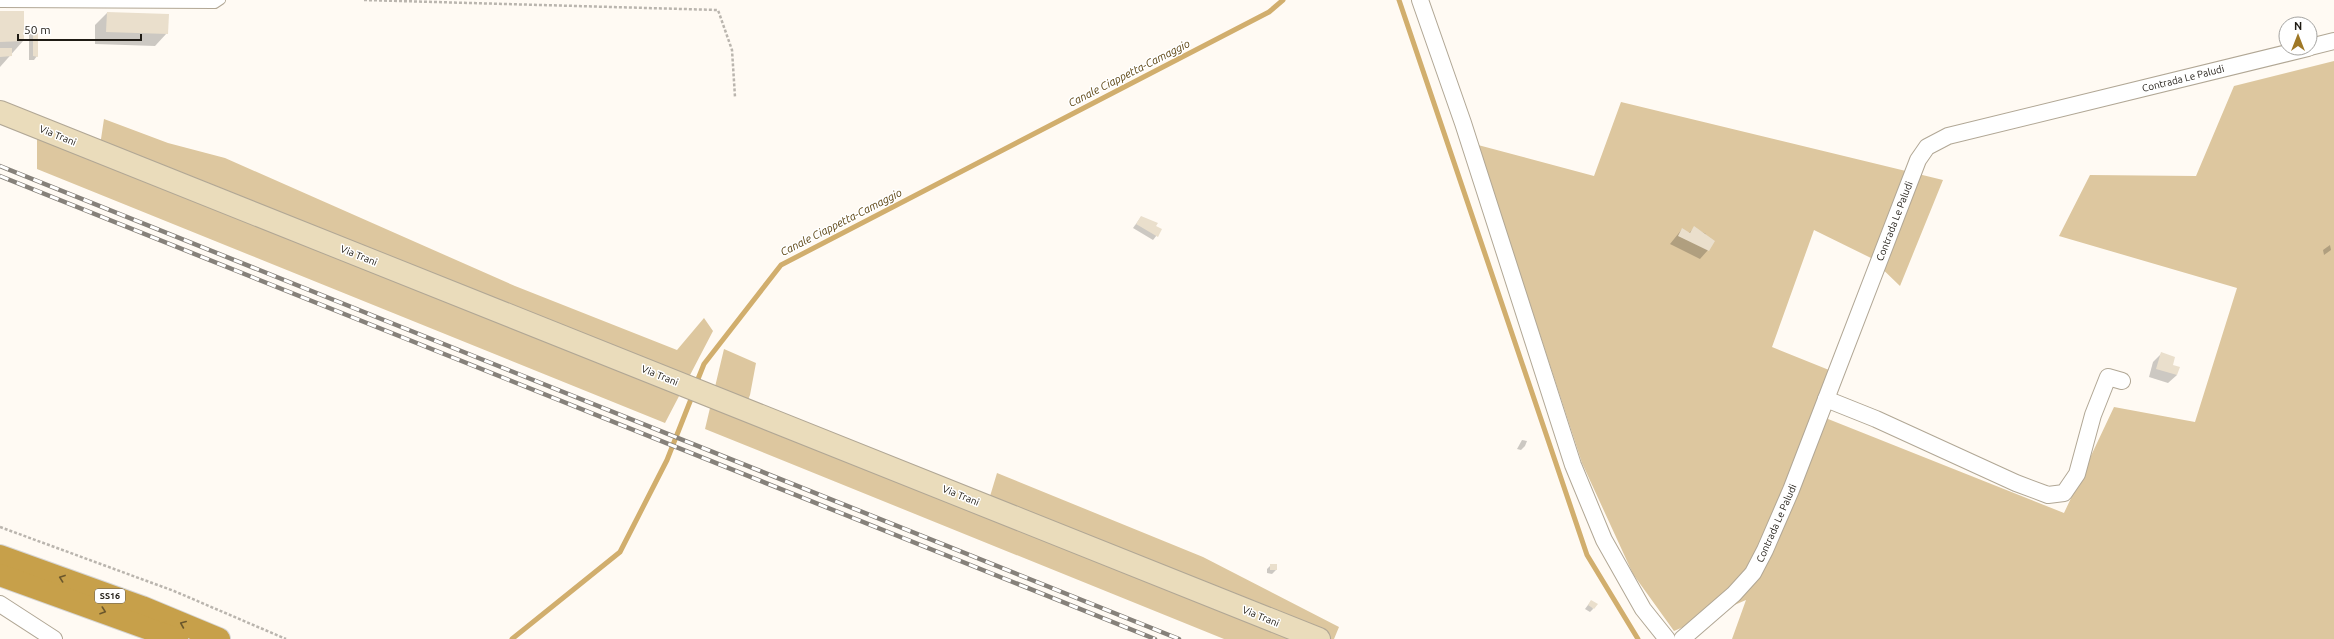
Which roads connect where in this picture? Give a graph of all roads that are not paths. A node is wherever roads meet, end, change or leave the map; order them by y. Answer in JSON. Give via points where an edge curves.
{"nodes":[{"id":1,"x":222,"y":0,"type":"edge"},
{"id":2,"x":1420,"y":0,"type":"edge"},
{"id":3,"x":0,"y":3,"type":"edge"},
{"id":4,"x":2334,"y":41,"type":"edge"},
{"id":5,"x":2318,"y":45,"type":"edge"},
{"id":6,"x":2278,"y":56,"type":"edge"},
{"id":7,"x":0,"y":112,"type":"edge"},
{"id":8,"x":2122,"y":381,"type":"dead end"},
{"id":9,"x":1826,"y":399,"type":"junction"},
{"id":10,"x":0,"y":556,"type":"edge"},
{"id":11,"x":0,"y":575,"type":"edge"},
{"id":12,"x":0,"y":604,"type":"edge"},
{"id":13,"x":54,"y":639,"type":"edge"},
{"id":14,"x":177,"y":639,"type":"edge"},
{"id":15,"x":220,"y":639,"type":"edge"},
{"id":16,"x":1319,"y":639,"type":"edge"},
{"id":17,"x":1666,"y":639,"type":"edge"},
{"id":18,"x":1682,"y":639,"type":"edge"}],
"edges":[{"from":1,"to":3,"type":"lane","via":[[215,4]]},
{"from":2,"to":17,"type":"street","via":[[1463,123],[1573,466],[1604,540],[1643,609]]},
{"from":4,"to":5,"type":"street","name":"Contrada Le Paludi"},
{"from":6,"to":9,"type":"street","name":"Contrada Le Paludi","via":[[1948,136],[1927,147],[1918,160]]},
{"from":7,"to":16,"type":"main road","name":"Via Trani"},
{"from":8,"to":9,"type":"street","via":[[2108,377],[2093,415],[2077,474],[2064,493],[2048,495]]},
{"from":9,"to":18,"type":"street","name":"Contrada Le Paludi","via":[[1790,490],[1753,573],[1734,594]]},
{"from":15,"to":10,"type":"highway","number":"SS16","one_way":true,"via":[[142,607]]},
{"from":11,"to":14,"type":"highway","number":"SS16","one_way":true},
{"from":12,"to":13,"type":"street"}]}
